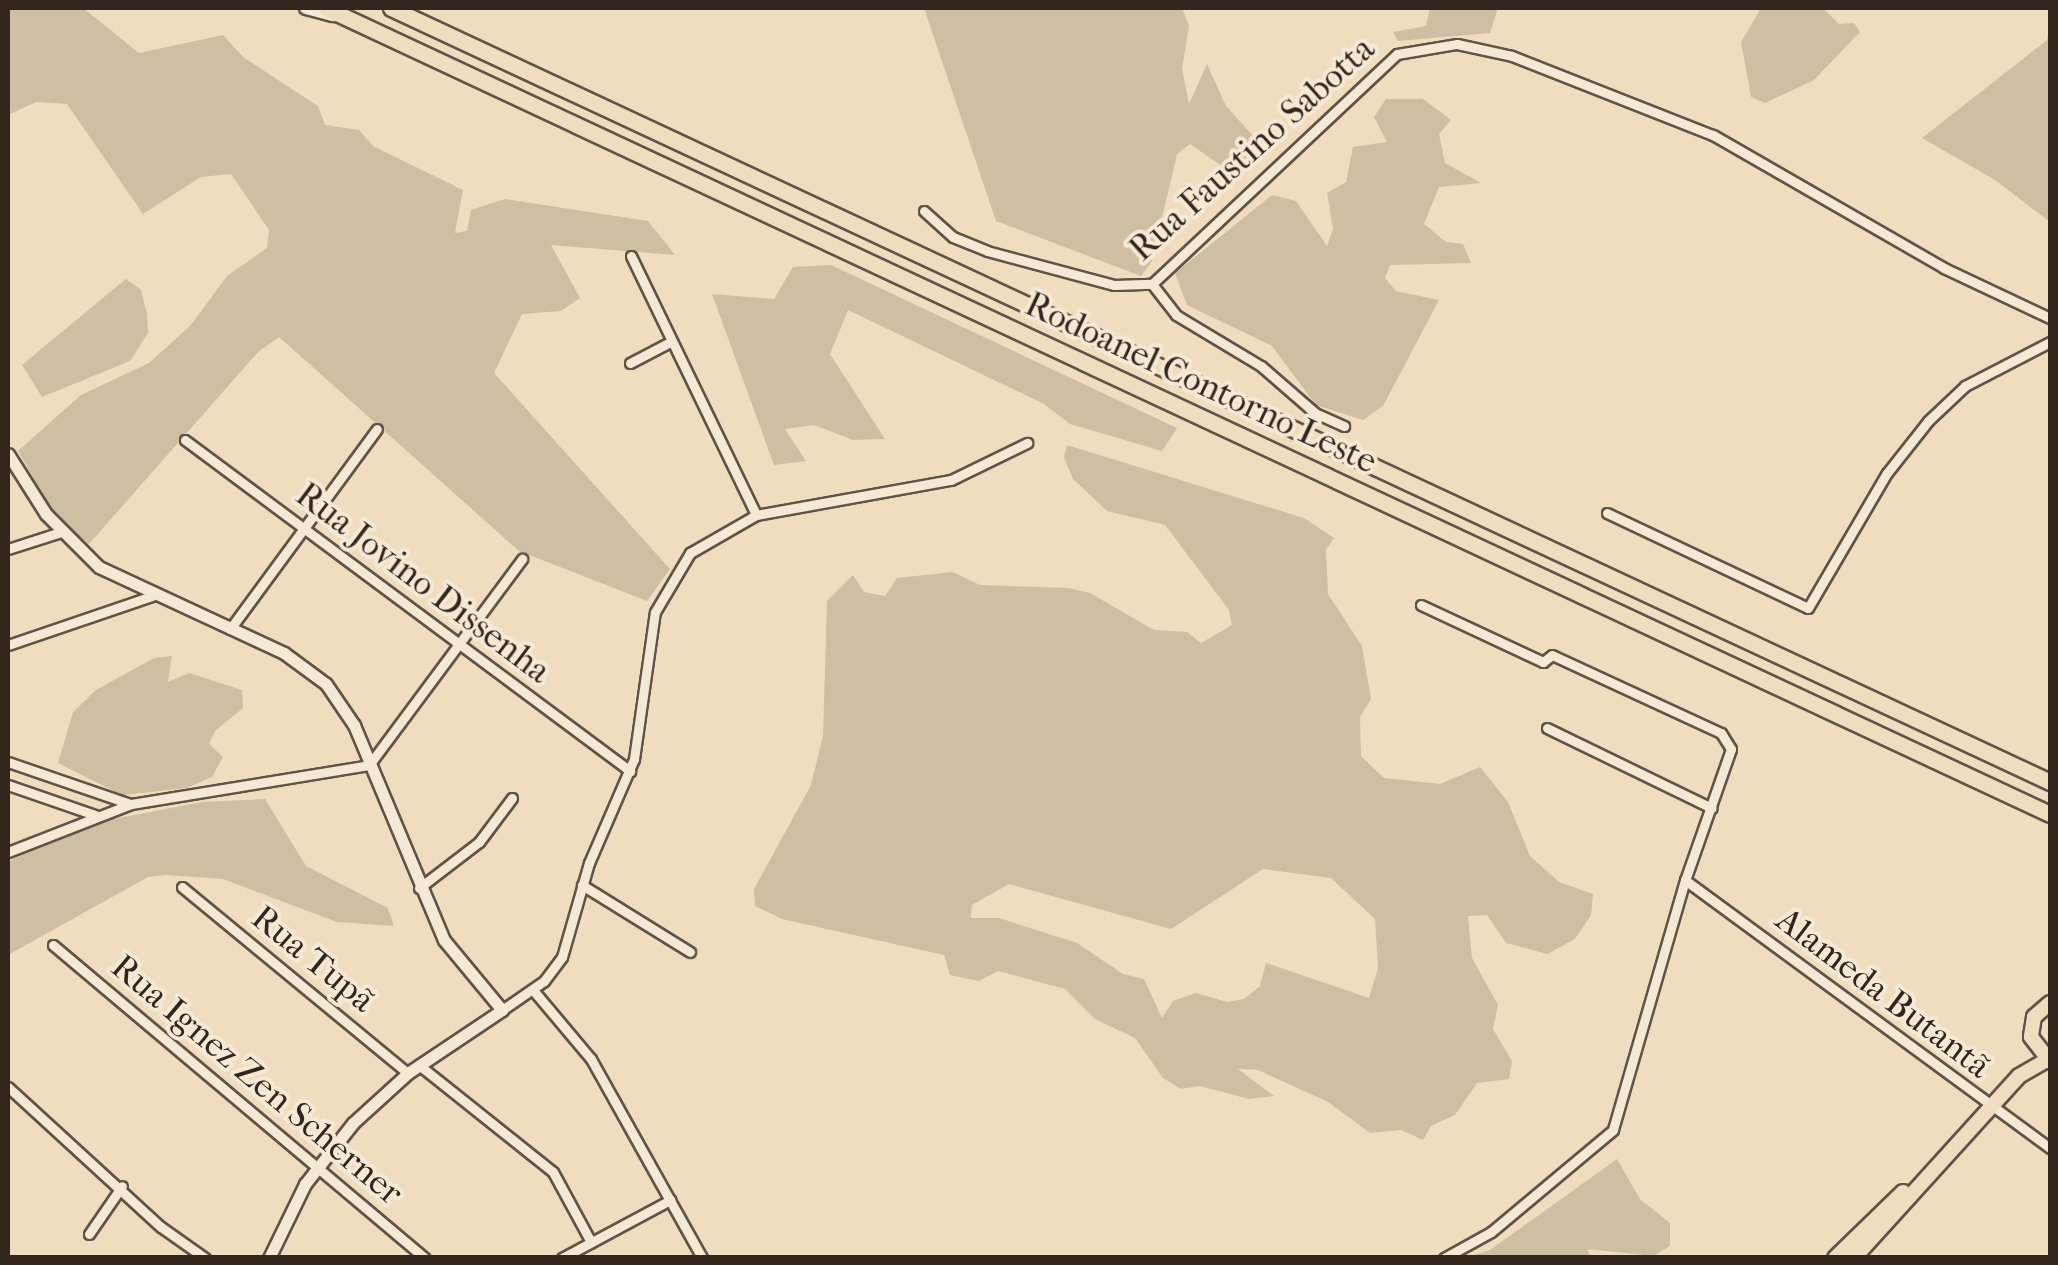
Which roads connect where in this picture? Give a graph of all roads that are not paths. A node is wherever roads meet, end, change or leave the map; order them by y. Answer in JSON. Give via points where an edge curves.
{"nodes":[{"id":1,"x":306,"y":8,"type":"edge"},
{"id":2,"x":326,"y":8,"type":"edge"},
{"id":3,"x":391,"y":8,"type":"edge"},
{"id":4,"x":354,"y":20,"type":"junction"},
{"id":5,"x":924,"y":211,"type":"dead end"},
{"id":6,"x":631,"y":256,"type":"dead end"},
{"id":7,"x":1152,"y":284,"type":"junction"},
{"id":8,"x":2050,"y":318,"type":"edge"},
{"id":9,"x":672,"y":342,"type":"junction"},
{"id":10,"x":2050,"y":342,"type":"edge"},
{"id":11,"x":630,"y":363,"type":"dead end"},
{"id":12,"x":1344,"y":426,"type":"dead end"},
{"id":13,"x":377,"y":429,"type":"dead end"},
{"id":14,"x":184,"y":440,"type":"dead end"},
{"id":15,"x":1027,"y":443,"type":"dead end"},
{"id":16,"x":8,"y":454,"type":"edge"},
{"id":17,"x":1607,"y":514,"type":"dead end"},
{"id":18,"x":756,"y":516,"type":"junction"},
{"id":19,"x":304,"y":529,"type":"junction"},
{"id":20,"x":61,"y":532,"type":"junction"},
{"id":21,"x":8,"y":550,"type":"edge"},
{"id":22,"x":522,"y":559,"type":"dead end"},
{"id":23,"x":152,"y":596,"type":"junction"},
{"id":24,"x":1420,"y":605,"type":"dead end"},
{"id":25,"x":230,"y":629,"type":"junction"},
{"id":26,"x":459,"y":644,"type":"junction"},
{"id":27,"x":8,"y":646,"type":"edge"},
{"id":28,"x":1547,"y":728,"type":"dead end"},
{"id":29,"x":8,"y":762,"type":"edge"},
{"id":30,"x":370,"y":765,"type":"junction"},
{"id":31,"x":630,"y":770,"type":"junction"},
{"id":32,"x":2050,"y":782,"type":"edge"},
{"id":33,"x":8,"y":785,"type":"edge"},
{"id":34,"x":512,"y":798,"type":"dead end"},
{"id":35,"x":131,"y":804,"type":"junction"},
{"id":36,"x":1712,"y":808,"type":"junction"},
{"id":37,"x":2050,"y":814,"type":"edge"},
{"id":38,"x":95,"y":815,"type":"junction"},
{"id":39,"x":8,"y":852,"type":"edge"},
{"id":40,"x":1685,"y":880,"type":"junction"},
{"id":41,"x":582,"y":885,"type":"junction"},
{"id":42,"x":182,"y":887,"type":"dead end"},
{"id":43,"x":419,"y":888,"type":"junction"},
{"id":44,"x":53,"y":945,"type":"dead end"},
{"id":45,"x":690,"y":952,"type":"dead end"},
{"id":46,"x":533,"y":990,"type":"junction"},
{"id":47,"x":2050,"y":1003,"type":"edge"},
{"id":48,"x":502,"y":1010,"type":"junction"},
{"id":49,"x":2034,"y":1047,"type":"junction"},
{"id":50,"x":2049,"y":1060,"type":"edge"},
{"id":51,"x":414,"y":1069,"type":"junction"},
{"id":52,"x":2019,"y":1076,"type":"junction"},
{"id":53,"x":8,"y":1087,"type":"edge"},
{"id":54,"x":1990,"y":1107,"type":"junction"},
{"id":55,"x":2050,"y":1148,"type":"edge"},
{"id":56,"x":1940,"y":1158,"type":"junction"},
{"id":57,"x":316,"y":1166,"type":"junction"},
{"id":58,"x":122,"y":1186,"type":"junction"},
{"id":59,"x":670,"y":1200,"type":"junction"},
{"id":60,"x":89,"y":1234,"type":"dead end"},
{"id":61,"x":590,"y":1242,"type":"junction"},
{"id":62,"x":205,"y":1258,"type":"edge"},
{"id":63,"x":269,"y":1258,"type":"edge"},
{"id":64,"x":425,"y":1258,"type":"edge"},
{"id":65,"x":562,"y":1258,"type":"edge"},
{"id":66,"x":702,"y":1258,"type":"edge"},
{"id":67,"x":1444,"y":1258,"type":"edge"},
{"id":68,"x":1835,"y":1258,"type":"edge"},
{"id":69,"x":1854,"y":1258,"type":"edge"}],
"edges":[{"from":1,"to":4,"type":"main road"},
{"from":2,"to":4,"type":"highway","name":"Rodoanel Contorno Leste"},
{"from":3,"to":32,"type":"highway","name":"Rodoanel Contorno Leste"},
{"from":4,"to":37,"type":"highway","name":"Rodoanel Contorno Leste"},
{"from":5,"to":7,"type":"street","name":"Rua Faustino Sabotta","via":[[953,237],[987,251],[1114,285]]},
{"from":6,"to":9,"type":"street"},
{"from":7,"to":8,"type":"street","name":"Rua Faustino Sabotta","via":[[1396,54],[1457,44],[1512,56],[1713,135],[1944,268]]},
{"from":7,"to":12,"type":"street","via":[[1176,315],[1260,366],[1315,413]]},
{"from":9,"to":11,"type":"street"},
{"from":9,"to":18,"type":"street"},
{"from":10,"to":17,"type":"street","via":[[1965,386],[1928,420],[1888,473],[1808,608]]},
{"from":13,"to":19,"type":"street"},
{"from":14,"to":19,"type":"street","name":"Rua Jovino Dissenha"},
{"from":15,"to":18,"type":"street","via":[[950,480]]},
{"from":16,"to":20,"type":"street"},
{"from":18,"to":31,"type":"street","via":[[690,554],[664,590],[648,637]]},
{"from":19,"to":25,"type":"street"},
{"from":19,"to":26,"type":"street","name":"Rua Jovino Dissenha"},
{"from":20,"to":21,"type":"street"},
{"from":20,"to":23,"type":"street","via":[[99,567]]},
{"from":22,"to":26,"type":"street"},
{"from":23,"to":25,"type":"street"},
{"from":23,"to":27,"type":"street"},
{"from":24,"to":36,"type":"street","via":[[1543,662],[1552,655],[1721,733],[1732,749]]},
{"from":25,"to":30,"type":"street","via":[[316,674],[347,712]]},
{"from":26,"to":30,"type":"street"},
{"from":26,"to":31,"type":"street","name":"Rua Jovino Dissenha"},
{"from":28,"to":36,"type":"street"},
{"from":29,"to":35,"type":"street"},
{"from":30,"to":35,"type":"street"},
{"from":30,"to":43,"type":"street"},
{"from":31,"to":41,"type":"street"},
{"from":33,"to":38,"type":"street"},
{"from":34,"to":43,"type":"street","via":[[479,842]]},
{"from":35,"to":38,"type":"street"},
{"from":36,"to":40,"type":"street"},
{"from":38,"to":39,"type":"street"},
{"from":40,"to":54,"type":"street","name":"Alameda Butantã"},
{"from":40,"to":67,"type":"street","via":[[1613,1130],[1491,1232]]},
{"from":41,"to":45,"type":"street"},
{"from":41,"to":46,"type":"street","via":[[562,957]]},
{"from":42,"to":51,"type":"street","name":"Rua Tupã"},
{"from":43,"to":48,"type":"street","via":[[454,956]]},
{"from":44,"to":57,"type":"street","name":"Rua Ignez Zen Scherner"},
{"from":46,"to":48,"type":"street"},
{"from":46,"to":59,"type":"street","via":[[584,1048]]},
{"from":47,"to":49,"type":"main road","via":[[2034,1017]]},
{"from":48,"to":51,"type":"street"},
{"from":49,"to":50,"type":"main road"},
{"from":49,"to":52,"type":"main road"},
{"from":50,"to":52,"type":"main road"},
{"from":51,"to":57,"type":"street"},
{"from":51,"to":61,"type":"street","name":"Rua Tupã","via":[[553,1172]]},
{"from":52,"to":54,"type":"main road"},
{"from":53,"to":58,"type":"street"},
{"from":54,"to":55,"type":"street","name":"Alameda Butantã"},
{"from":54,"to":56,"type":"main road"},
{"from":56,"to":68,"type":"main road"},
{"from":56,"to":69,"type":"main road"},
{"from":57,"to":63,"type":"street"},
{"from":57,"to":64,"type":"street","name":"Rua Ignez Zen Scherner"},
{"from":58,"to":60,"type":"street"},
{"from":58,"to":62,"type":"street","via":[[161,1227]]},
{"from":59,"to":61,"type":"street"},
{"from":59,"to":66,"type":"street"},
{"from":61,"to":65,"type":"street"}]}
